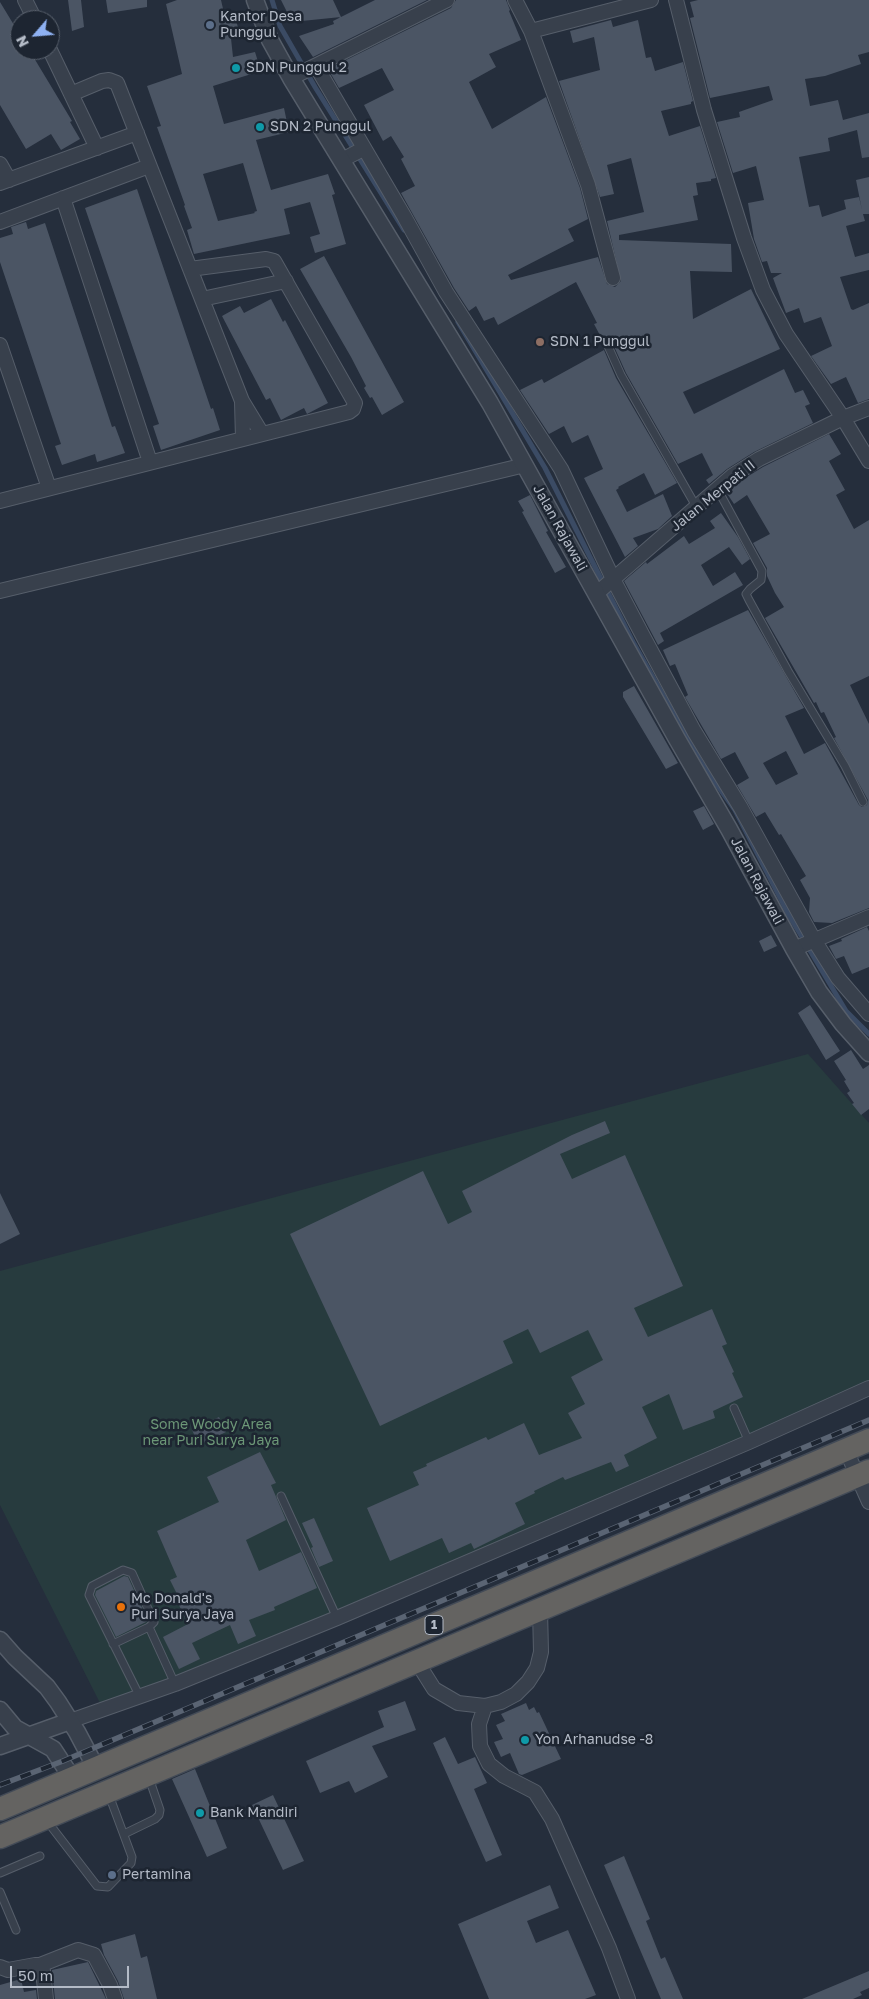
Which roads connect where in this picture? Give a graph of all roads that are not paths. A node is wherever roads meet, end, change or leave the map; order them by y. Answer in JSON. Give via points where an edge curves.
{"nodes":[{"id":1,"x":255,"y":0,"type":"edge"},
{"id":2,"x":447,"y":0,"type":"edge"},
{"id":3,"x":515,"y":0,"type":"edge"},
{"id":4,"x":651,"y":0,"type":"edge"},
{"id":5,"x":676,"y":0,"type":"edge"},
{"id":6,"x":531,"y":31,"type":"junction"},
{"id":7,"x":55,"y":60,"type":"edge"},
{"id":8,"x":305,"y":71,"type":"junction"},
{"id":9,"x":71,"y":94,"type":"junction"},
{"id":10,"x":137,"y":133,"type":"junction"},
{"id":11,"x":97,"y":148,"type":"junction"},
{"id":12,"x":353,"y":154,"type":"junction"},
{"id":13,"x":0,"y":164,"type":"edge"},
{"id":14,"x":149,"y":166,"type":"junction"},
{"id":15,"x":4,"y":181,"type":"edge"},
{"id":16,"x":63,"y":198,"type":"junction"},
{"id":17,"x":0,"y":222,"type":"edge"},
{"id":18,"x":190,"y":269,"type":"junction"},
{"id":19,"x":613,"y":278,"type":"dead end"},
{"id":20,"x":286,"y":281,"type":"junction"},
{"id":21,"x":202,"y":299,"type":"junction"},
{"id":22,"x":0,"y":345,"type":"edge"},
{"id":23,"x":608,"y":346,"type":"dead end"},
{"id":24,"x":483,"y":369,"type":"junction"},
{"id":25,"x":242,"y":401,"type":"junction"},
{"id":26,"x":869,"y":408,"type":"edge"},
{"id":27,"x":843,"y":418,"type":"junction"},
{"id":28,"x":262,"y":434,"type":"junction"},
{"id":29,"x":242,"y":439,"type":"junction"},
{"id":30,"x":869,"y":461,"type":"edge"},
{"id":31,"x":150,"y":462,"type":"junction"},
{"id":32,"x":525,"y":465,"type":"junction"},
{"id":33,"x":50,"y":488,"type":"junction"},
{"id":34,"x":718,"y":490,"type":"junction"},
{"id":35,"x":0,"y":501,"type":"edge"},
{"id":36,"x":697,"y":508,"type":"junction"},
{"id":37,"x":606,"y":586,"type":"junction"},
{"id":38,"x":0,"y":592,"type":"edge"},
{"id":39,"x":863,"y":802,"type":"dead end"},
{"id":40,"x":869,"y":916,"type":"edge"},
{"id":41,"x":812,"y":941,"type":"junction"},
{"id":42,"x":795,"y":949,"type":"junction"},
{"id":43,"x":869,"y":1014,"type":"edge"},
{"id":44,"x":869,"y":1053,"type":"edge"},
{"id":45,"x":869,"y":1388,"type":"edge"},
{"id":46,"x":734,"y":1408,"type":"dead end"},
{"id":47,"x":869,"y":1440,"type":"edge"},
{"id":48,"x":749,"y":1442,"type":"junction"},
{"id":49,"x":846,"y":1450,"type":"junction"},
{"id":50,"x":863,"y":1473,"type":"edge"},
{"id":51,"x":281,"y":1496,"type":"dead end"},
{"id":52,"x":869,"y":1502,"type":"edge"},
{"id":53,"x":540,"y":1610,"type":"junction"},
{"id":54,"x":337,"y":1618,"type":"junction"},
{"id":55,"x":149,"y":1628,"type":"junction"},
{"id":56,"x":0,"y":1640,"type":"edge"},
{"id":57,"x":113,"y":1644,"type":"junction"},
{"id":58,"x":416,"y":1662,"type":"junction"},
{"id":59,"x":175,"y":1684,"type":"junction"},
{"id":60,"x":140,"y":1697,"type":"junction"},
{"id":61,"x":485,"y":1706,"type":"junction"},
{"id":62,"x":0,"y":1710,"type":"edge"},
{"id":63,"x":70,"y":1721,"type":"junction"},
{"id":64,"x":29,"y":1735,"type":"junction"},
{"id":65,"x":0,"y":1746,"type":"edge"},
{"id":66,"x":96,"y":1768,"type":"junction"},
{"id":67,"x":148,"y":1775,"type":"junction"},
{"id":68,"x":72,"y":1778,"type":"junction"},
{"id":69,"x":108,"y":1792,"type":"junction"},
{"id":70,"x":84,"y":1802,"type":"junction"},
{"id":71,"x":0,"y":1809,"type":"edge"},
{"id":72,"x":45,"y":1818,"type":"junction"},
{"id":73,"x":124,"y":1834,"type":"junction"},
{"id":74,"x":0,"y":1837,"type":"edge"},
{"id":75,"x":40,"y":1856,"type":"dead end"},
{"id":76,"x":0,"y":1873,"type":"edge"},
{"id":77,"x":0,"y":1892,"type":"edge"},
{"id":78,"x":16,"y":1930,"type":"dead end"},
{"id":79,"x":40,"y":1965,"type":"junction"},
{"id":80,"x":0,"y":1967,"type":"edge"},
{"id":81,"x":46,"y":1999,"type":"edge"},
{"id":82,"x":114,"y":1999,"type":"edge"},
{"id":83,"x":628,"y":1999,"type":"edge"}],
"edges":[{"from":1,"to":8,"type":"street","name":"Jalan Rajawali","via":[[270,40]]},
{"from":2,"to":8,"type":"street"},
{"from":3,"to":6,"type":"street"},
{"from":4,"to":6,"type":"street"},
{"from":5,"to":27,"type":"street","via":[[706,119],[763,290],[786,334]]},
{"from":6,"to":19,"type":"street","via":[[588,185]]},
{"from":7,"to":9,"type":"street"},
{"from":8,"to":12,"type":"street","name":"Jalan Rajawali"},
{"from":8,"to":12,"type":"street"},
{"from":9,"to":10,"type":"street","via":[[102,81],[117,83]]},
{"from":9,"to":11,"type":"street"},
{"from":10,"to":11,"type":"street"},
{"from":10,"to":14,"type":"street"},
{"from":11,"to":15,"type":"street"},
{"from":12,"to":24,"type":"street","name":"Jalan Rajawali"},
{"from":12,"to":24,"type":"street","via":[[404,216]]},
{"from":13,"to":15,"type":"street"},
{"from":14,"to":16,"type":"street"},
{"from":14,"to":18,"type":"street"},
{"from":16,"to":17,"type":"street"},
{"from":16,"to":31,"type":"street"},
{"from":18,"to":20,"type":"street","via":[[269,259],[274,261]]},
{"from":18,"to":21,"type":"street"},
{"from":20,"to":21,"type":"street"},
{"from":20,"to":28,"type":"street","via":[[355,406],[349,412]]},
{"from":21,"to":25,"type":"street"},
{"from":22,"to":33,"type":"street"},
{"from":23,"to":36,"type":"lane"},
{"from":24,"to":32,"type":"street","name":"Jalan Rajawali"},
{"from":24,"to":37,"type":"street","via":[[561,469]]},
{"from":25,"to":28,"type":"street"},
{"from":25,"to":29,"type":"street"},
{"from":26,"to":27,"type":"street","name":"Jalan Merpati II"},
{"from":27,"to":30,"type":"street"},
{"from":27,"to":34,"type":"street","name":"Jalan Merpati II","via":[[759,459],[732,476]]},
{"from":28,"to":29,"type":"street"},
{"from":29,"to":31,"type":"street"},
{"from":31,"to":33,"type":"street"},
{"from":32,"to":37,"type":"street","name":"Jalan Rajawali"},
{"from":32,"to":38,"type":"street"},
{"from":33,"to":35,"type":"street"},
{"from":34,"to":36,"type":"street","name":"Jalan Merpati II"},
{"from":34,"to":39,"type":"lane","via":[[762,570],[760,580],[746,594]]},
{"from":36,"to":37,"type":"street","name":"Jalan Merpati II"},
{"from":37,"to":41,"type":"street","via":[[742,808]]},
{"from":37,"to":42,"type":"street","name":"Jalan Rajawali","via":[[677,739]]},
{"from":40,"to":41,"type":"street"},
{"from":41,"to":42,"type":"street"},
{"from":41,"to":43,"type":"street"},
{"from":42,"to":44,"type":"street","name":"Jalan Rajawali","via":[[819,992]]},
{"from":45,"to":48,"type":"street"},
{"from":46,"to":48,"type":"lane"},
{"from":47,"to":49,"type":"highway","number":"1"},
{"from":48,"to":54,"type":"street"},
{"from":49,"to":50,"type":"street"},
{"from":49,"to":66,"type":"highway","number":"1"},
{"from":50,"to":52,"type":"street"},
{"from":50,"to":53,"type":"highway","number":"1"},
{"from":51,"to":54,"type":"lane"},
{"from":53,"to":58,"type":"highway","number":"1"},
{"from":53,"to":61,"type":"street","via":[[541,1652],[537,1668],[516,1694]]},
{"from":54,"to":59,"type":"street"},
{"from":55,"to":57,"type":"lane"},
{"from":55,"to":57,"type":"lane","via":[[154,1622],[132,1572],[123,1570],[90,1590]]},
{"from":55,"to":59,"type":"lane"},
{"from":56,"to":63,"type":"street","via":[[47,1687]]},
{"from":57,"to":60,"type":"lane"},
{"from":58,"to":61,"type":"street","via":[[434,1689],[458,1703]]},
{"from":58,"to":67,"type":"highway","number":"1"},
{"from":59,"to":60,"type":"street"},
{"from":60,"to":63,"type":"street"},
{"from":61,"to":83,"type":"street","via":[[479,1724],[480,1746],[489,1764],[535,1792],[552,1819]]},
{"from":62,"to":64,"type":"street","via":[[15,1728]]},
{"from":63,"to":64,"type":"street"},
{"from":63,"to":66,"type":"street"},
{"from":64,"to":65,"type":"street"},
{"from":64,"to":68,"type":"street","via":[[53,1748]]},
{"from":66,"to":68,"type":"highway","number":"1"},
{"from":66,"to":69,"type":"highway"},
{"from":67,"to":69,"type":"highway","number":"1"},
{"from":67,"to":73,"type":"lane","via":[[159,1815]]},
{"from":68,"to":70,"type":"highway"},
{"from":68,"to":71,"type":"highway","number":"1"},
{"from":69,"to":70,"type":"highway","number":"1"},
{"from":69,"to":73,"type":"lane"},
{"from":70,"to":72,"type":"highway","number":"1"},
{"from":72,"to":73,"type":"lane","via":[[97,1886],[102,1888],[108,1887],[132,1863]]},
{"from":72,"to":74,"type":"highway","number":"1"},
{"from":75,"to":76,"type":"lane"},
{"from":77,"to":78,"type":"lane"},
{"from":79,"to":80,"type":"street","via":[[8,1970]]},
{"from":79,"to":81,"type":"street","via":[[44,1971]]},
{"from":79,"to":82,"type":"street","via":[[78,1950],[94,1955]]}]}
